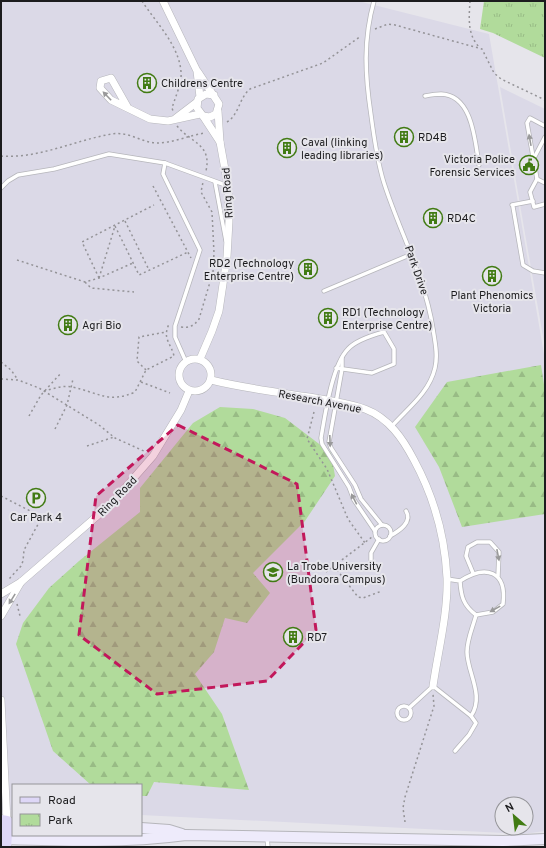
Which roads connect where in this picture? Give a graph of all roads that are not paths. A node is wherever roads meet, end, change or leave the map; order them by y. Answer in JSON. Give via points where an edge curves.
{"nodes":[{"id":1,"x":163,"y":1,"type":"edge"},
{"id":2,"x":374,"y":1,"type":"edge"},
{"id":3,"x":197,"y":71,"type":"junction"},
{"id":4,"x":214,"y":95,"type":"junction"},
{"id":5,"x":425,"y":96,"type":"dead end"},
{"id":6,"x":198,"y":99,"type":"junction"},
{"id":7,"x":128,"y":108,"type":"junction"},
{"id":8,"x":218,"y":111,"type":"junction"},
{"id":9,"x":202,"y":115,"type":"junction"},
{"id":10,"x":174,"y":120,"type":"junction"},
{"id":11,"x":545,"y":126,"type":"edge"},
{"id":12,"x":545,"y":137,"type":"edge"},
{"id":13,"x":220,"y":142,"type":"junction"},
{"id":14,"x":534,"y":159,"type":"junction"},
{"id":15,"x":164,"y":163,"type":"junction"},
{"id":16,"x":479,"y":165,"type":"dead end"},
{"id":17,"x":537,"y":179,"type":"junction"},
{"id":18,"x":215,"y":182,"type":"junction"},
{"id":19,"x":545,"y":182,"type":"edge"},
{"id":20,"x":228,"y":186,"type":"junction"},
{"id":21,"x":1,"y":188,"type":"edge"},
{"id":22,"x":532,"y":201,"type":"junction"},
{"id":23,"x":545,"y":204,"type":"edge"},
{"id":24,"x":228,"y":248,"type":"junction"},
{"id":25,"x":412,"y":254,"type":"junction"},
{"id":26,"x":545,"y":273,"type":"edge"},
{"id":27,"x":324,"y":291,"type":"dead end"},
{"id":28,"x":342,"y":356,"type":"junction"},
{"id":29,"x":200,"y":359,"type":"junction"},
{"id":30,"x":186,"y":362,"type":"junction"},
{"id":31,"x":336,"y":368,"type":"junction"},
{"id":32,"x":342,"y":369,"type":"junction"},
{"id":33,"x":211,"y":380,"type":"junction"},
{"id":34,"x":189,"y":391,"type":"junction"},
{"id":35,"x":333,"y":402,"type":"junction"},
{"id":36,"x":392,"y":426,"type":"junction"},
{"id":37,"x":406,"y":511,"type":"dead end"},
{"id":38,"x":382,"y":525,"type":"junction"},
{"id":39,"x":375,"y":533,"type":"junction"},
{"id":40,"x":390,"y":536,"type":"junction"},
{"id":41,"x":379,"y":539,"type":"junction"},
{"id":42,"x":371,"y":560,"type":"dead end"},
{"id":43,"x":473,"y":573,"type":"junction"},
{"id":44,"x":498,"y":576,"type":"junction"},
{"id":45,"x":447,"y":579,"type":"junction"},
{"id":46,"x":460,"y":581,"type":"junction"},
{"id":47,"x":21,"y":582,"type":"junction"},
{"id":48,"x":1,"y":594,"type":"edge"},
{"id":49,"x":476,"y":615,"type":"junction"},
{"id":50,"x":1,"y":616,"type":"edge"},
{"id":51,"x":433,"y":686,"type":"junction"},
{"id":52,"x":1,"y":700,"type":"edge"},
{"id":53,"x":409,"y":708,"type":"dead end"},
{"id":54,"x":471,"y":716,"type":"junction"},
{"id":55,"x":455,"y":750,"type":"dead end"},
{"id":56,"x":7,"y":821,"type":"edge"},
{"id":57,"x":142,"y":828,"type":"edge"},
{"id":58,"x":186,"y":835,"type":"junction"},
{"id":59,"x":545,"y":839,"type":"edge"},
{"id":60,"x":4,"y":842,"type":"edge"},
{"id":61,"x":268,"y":842,"type":"edge"},
{"id":62,"x":36,"y":844,"type":"edge"}],
"edges":[{"from":1,"to":3,"type":"street"},
{"from":2,"to":25,"type":"lane","name":"Park Drive","via":[[367,32],[365,71],[374,139],[384,182]]},
{"from":3,"to":4,"type":"street"},
{"from":3,"to":6,"type":"street"},
{"from":4,"to":6,"type":"street","via":[[206,94]]},
{"from":4,"to":8,"type":"street","via":[[218,100]]},
{"from":5,"to":16,"type":"lane","via":[[446,95],[463,106],[470,120]]},
{"from":6,"to":9,"type":"street","via":[[197,108]]},
{"from":6,"to":10,"type":"street"},
{"from":7,"to":7,"type":"street","one_way":true,"via":[[105,95],[99,86],[101,81],[111,78]]},
{"from":7,"to":10,"type":"street","via":[[150,119]]},
{"from":8,"to":9,"type":"street","via":[[210,117]]},
{"from":8,"to":13,"type":"street","name":"Ring Road"},
{"from":9,"to":10,"type":"street"},
{"from":9,"to":13,"type":"street","name":"Ring Road"},
{"from":14,"to":11,"type":"lane","one_way":true,"via":[[527,123],[530,118]]},
{"from":12,"to":14,"type":"lane"},
{"from":13,"to":20,"type":"street","name":"Ring Road"},
{"from":14,"to":17,"type":"lane"},
{"from":15,"to":18,"type":"lane"},
{"from":15,"to":21,"type":"lane","via":[[109,154],[18,176]]},
{"from":15,"to":30,"type":"lane","via":[[163,174],[200,250],[176,326],[175,337]]},
{"from":17,"to":19,"type":"lane"},
{"from":17,"to":22,"type":"lane","via":[[530,192]]},
{"from":18,"to":20,"type":"lane"},
{"from":18,"to":24,"type":"lane"},
{"from":20,"to":24,"type":"street","name":"Ring Road"},
{"from":22,"to":23,"type":"lane","via":[[534,207]]},
{"from":22,"to":26,"type":"lane","via":[[512,206],[523,265],[533,271]]},
{"from":24,"to":29,"type":"street","name":"Ring Road","via":[[219,311]]},
{"from":25,"to":27,"type":"lane"},
{"from":25,"to":36,"type":"lane","name":"Park Drive","via":[[429,306],[436,359],[430,381],[424,391]]},
{"from":28,"to":31,"type":"lane"},
{"from":28,"to":32,"type":"lane"},
{"from":28,"to":32,"type":"lane","via":[[351,345],[382,332],[385,332],[396,352],[394,364],[372,374]]},
{"from":29,"to":30,"type":"street","via":[[190,359]]},
{"from":29,"to":33,"type":"street","via":[[211,370]]},
{"from":30,"to":34,"type":"street","via":[[180,370],[179,380]]},
{"from":31,"to":32,"type":"lane"},
{"from":31,"to":35,"type":"lane"},
{"from":32,"to":35,"type":"lane"},
{"from":33,"to":34,"type":"street","via":[[205,389]]},
{"from":33,"to":35,"type":"street","name":"Research Avenue"},
{"from":34,"to":47,"type":"street","name":"Ring Road","via":[[181,410],[154,455],[111,504]]},
{"from":35,"to":36,"type":"street","name":"Research Avenue","via":[[366,410]]},
{"from":35,"to":38,"type":"lane","one_way":true,"via":[[329,437],[331,448],[361,499]]},
{"from":39,"to":35,"type":"lane","one_way":true,"via":[[322,444],[323,426]]},
{"from":36,"to":45,"type":"street","name":"Research Avenue","via":[[409,450],[429,489],[442,537]]},
{"from":37,"to":40,"type":"lane","via":[[407,522]]},
{"from":38,"to":39,"type":"lane"},
{"from":38,"to":40,"type":"lane","via":[[389,528]]},
{"from":39,"to":41,"type":"lane"},
{"from":40,"to":41,"type":"lane","via":[[384,540]]},
{"from":41,"to":42,"type":"lane","via":[[371,553]]},
{"from":43,"to":44,"type":"lane","via":[[487,571]]},
{"from":43,"to":44,"type":"lane","one_way":true,"via":[[466,556],[468,547],[477,542],[490,542],[499,552]]},
{"from":43,"to":46,"type":"lane"},
{"from":44,"to":49,"type":"lane","one_way":true,"via":[[503,583],[503,604],[493,612]]},
{"from":45,"to":46,"type":"lane"},
{"from":45,"to":51,"type":"street","name":"Research Avenue"},
{"from":46,"to":49,"type":"lane","via":[[460,596],[468,609]]},
{"from":47,"to":48,"type":"street","name":"Ring Road"},
{"from":47,"to":50,"type":"street","name":"Ring Road","one_way":true},
{"from":49,"to":54,"type":"lane","via":[[467,652],[476,689],[476,709]]},
{"from":51,"to":53,"type":"lane"},
{"from":51,"to":54,"type":"lane"},
{"from":52,"to":56,"type":"street"},
{"from":54,"to":55,"type":"lane","via":[[476,723]]},
{"from":56,"to":60,"type":"main road"},
{"from":57,"to":58,"type":"main road","via":[[169,830]]},
{"from":58,"to":61,"type":"main road"},
{"from":58,"to":62,"type":"main road","via":[[157,839]]},
{"from":59,"to":61,"type":"main road"},
{"from":60,"to":62,"type":"main road"}]}
